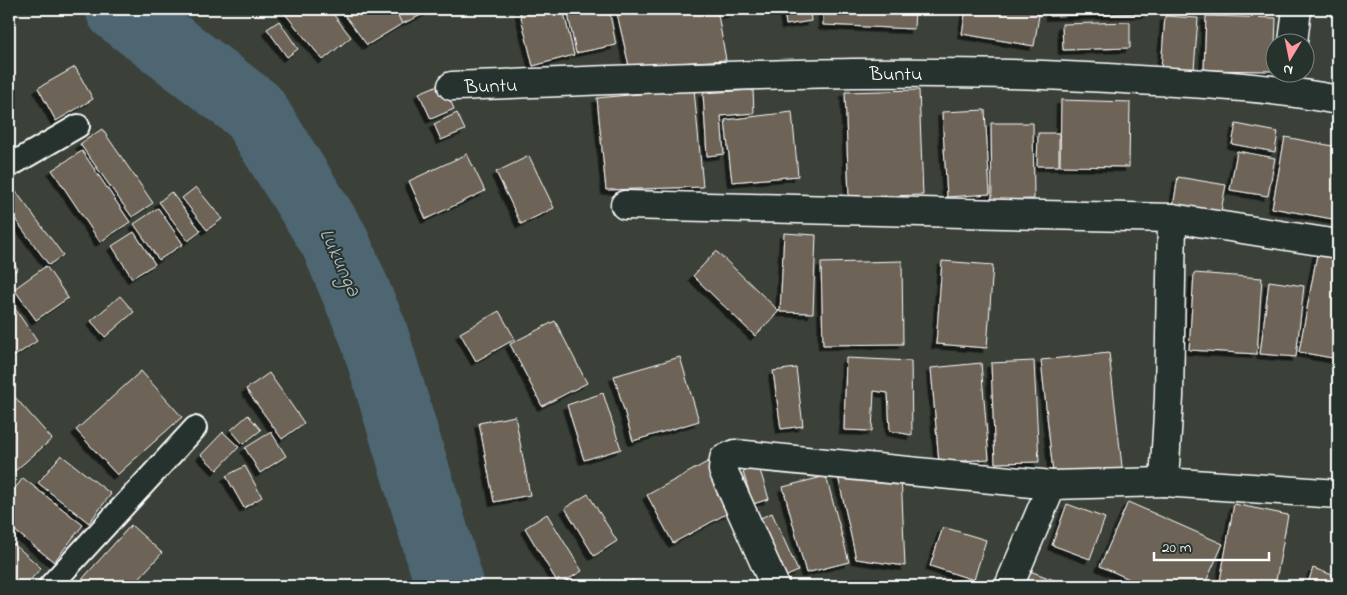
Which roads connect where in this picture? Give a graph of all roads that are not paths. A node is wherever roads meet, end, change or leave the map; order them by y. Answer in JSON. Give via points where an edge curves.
{"nodes":[{"id":1,"x":1297,"y":9,"type":"edge"},
{"id":2,"x":1294,"y":32,"type":"edge"},
{"id":3,"x":1264,"y":80,"type":"edge"},
{"id":4,"x":1292,"y":82,"type":"edge"},
{"id":5,"x":452,"y":86,"type":"dead end"},
{"id":6,"x":1338,"y":100,"type":"edge"},
{"id":7,"x":78,"y":126,"type":"dead end"},
{"id":8,"x":9,"y":166,"type":"edge"},
{"id":9,"x":625,"y":205,"type":"dead end"},
{"id":10,"x":1172,"y":218,"type":"junction"},
{"id":11,"x":1338,"y":244,"type":"edge"},
{"id":12,"x":195,"y":428,"type":"dead end"},
{"id":13,"x":1164,"y":482,"type":"junction"},
{"id":14,"x":1052,"y":485,"type":"junction"},
{"id":15,"x":1338,"y":494,"type":"edge"},
{"id":16,"x":50,"y":586,"type":"edge"},
{"id":17,"x":775,"y":586,"type":"edge"},
{"id":18,"x":1009,"y":586,"type":"edge"}],
"edges":[{"from":1,"to":2,"type":"street"},
{"from":3,"to":5,"type":"street","name":"Buntu","via":[[824,72]]},
{"from":4,"to":6,"type":"street","name":"Buntu"},
{"from":7,"to":8,"type":"lane"},
{"from":9,"to":10,"type":"street"},
{"from":10,"to":11,"type":"street"},
{"from":10,"to":13,"type":"street"},
{"from":12,"to":16,"type":"lane"},
{"from":13,"to":14,"type":"street"},
{"from":13,"to":15,"type":"street"},
{"from":14,"to":17,"type":"street","via":[[735,454],[724,459],[723,470]]},
{"from":14,"to":18,"type":"street"}]}
